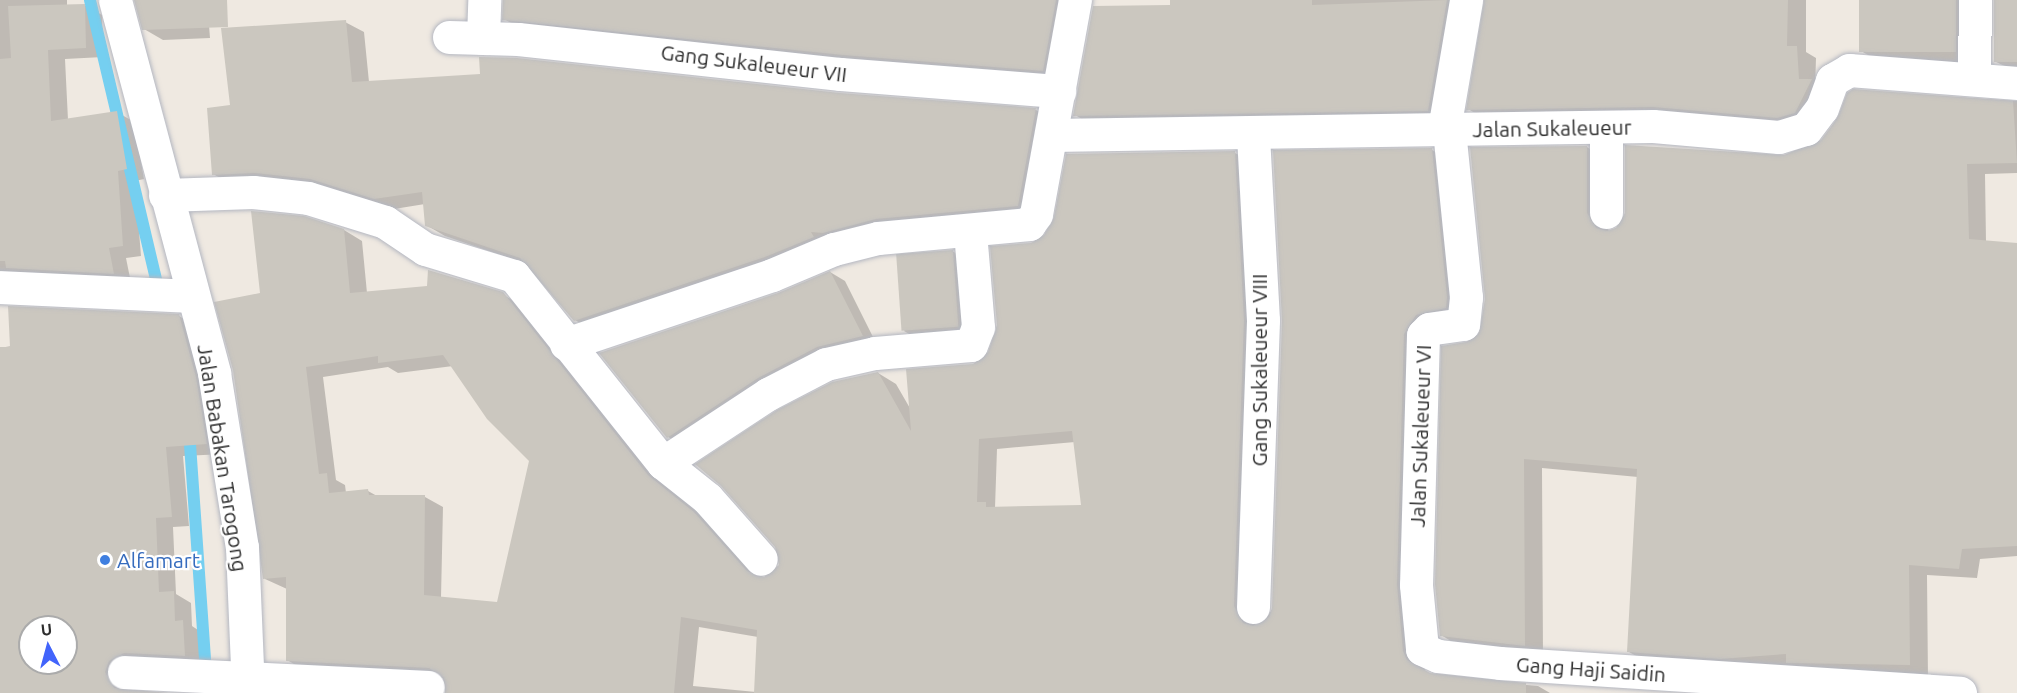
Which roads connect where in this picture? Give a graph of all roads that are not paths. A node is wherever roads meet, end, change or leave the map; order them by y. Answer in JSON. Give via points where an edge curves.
{"nodes":[{"id":1,"x":116,"y":0,"type":"edge"},
{"id":2,"x":484,"y":0,"type":"edge"},
{"id":3,"x":1075,"y":0,"type":"edge"},
{"id":4,"x":1466,"y":0,"type":"edge"},
{"id":5,"x":1975,"y":0,"type":"edge"},
{"id":6,"x":449,"y":37,"type":"dead end"},
{"id":7,"x":483,"y":38,"type":"junction"},
{"id":8,"x":1974,"y":78,"type":"junction"},
{"id":9,"x":2017,"y":83,"type":"edge"},
{"id":10,"x":1059,"y":91,"type":"junction"},
{"id":11,"x":1606,"y":127,"type":"junction"},
{"id":12,"x":1446,"y":130,"type":"junction"},
{"id":13,"x":1253,"y":134,"type":"junction"},
{"id":14,"x":1051,"y":135,"type":"junction"},
{"id":15,"x":165,"y":195,"type":"junction"},
{"id":16,"x":1606,"y":212,"type":"dead end"},
{"id":17,"x":970,"y":232,"type":"junction"},
{"id":18,"x":0,"y":286,"type":"edge"},
{"id":19,"x":192,"y":296,"type":"junction"},
{"id":20,"x":566,"y":344,"type":"junction"},
{"id":21,"x":663,"y":463,"type":"junction"},
{"id":22,"x":761,"y":559,"type":"dead end"},
{"id":23,"x":1253,"y":607,"type":"dead end"},
{"id":24,"x":1438,"y":656,"type":"joint"},
{"id":25,"x":124,"y":672,"type":"dead end"},
{"id":26,"x":248,"y":685,"type":"edge"},
{"id":27,"x":428,"y":687,"type":"dead end"},
{"id":28,"x":1960,"y":693,"type":"edge"}],
"edges":[{"from":1,"to":15,"type":"street","name":"Jalan Babakan Tarogong"},
{"from":2,"to":7,"type":"street"},
{"from":3,"to":10,"type":"street"},
{"from":4,"to":12,"type":"street"},
{"from":5,"to":8,"type":"street"},
{"from":6,"to":7,"type":"street","name":"Gang Sukaleueur VII"},
{"from":7,"to":10,"type":"street","name":"Gang Sukaleueur VII","via":[[673,53],[841,74]]},
{"from":8,"to":9,"type":"street","name":"Jalan Sukaleueur"},
{"from":8,"to":11,"type":"street","name":"Jalan Sukaleueur","via":[[1849,69],[1833,80],[1822,108],[1806,129],[1779,137],[1696,128]]},
{"from":10,"to":14,"type":"street"},
{"from":11,"to":12,"type":"street","name":"Jalan Sukaleueur"},
{"from":11,"to":16,"type":"street"},
{"from":12,"to":13,"type":"street","name":"Jalan Sukaleueur"},
{"from":12,"to":24,"type":"street","name":"Jalan Sukaleueur VI","via":[[1466,297],[1463,324],[1429,329],[1422,335],[1417,455],[1416,585],[1422,649]]},
{"from":13,"to":14,"type":"street","name":"Jalan Sukaleueur"},
{"from":13,"to":23,"type":"street","name":"Gang Sukaleueur VIII","via":[[1263,320]]},
{"from":14,"to":17,"type":"street","via":[[1036,214],[1029,224]]},
{"from":15,"to":19,"type":"street","name":"Jalan Babakan Tarogong"},
{"from":15,"to":20,"type":"street","via":[[253,192],[308,198],[386,222],[425,249],[514,276]]},
{"from":17,"to":20,"type":"street","via":[[878,238],[834,249],[772,275]]},
{"from":17,"to":21,"type":"street","via":[[978,327],[971,345],[874,353],[826,364],[768,394]]},
{"from":18,"to":19,"type":"street"},
{"from":19,"to":26,"type":"street","name":"Jalan Babakan Tarogong","via":[[214,373],[242,547]]},
{"from":20,"to":21,"type":"street"},
{"from":21,"to":22,"type":"street","via":[[707,498]]},
{"from":24,"to":28,"type":"street","name":"Gang Haji Saidin"},
{"from":25,"to":26,"type":"street"},
{"from":26,"to":27,"type":"street"}]}
